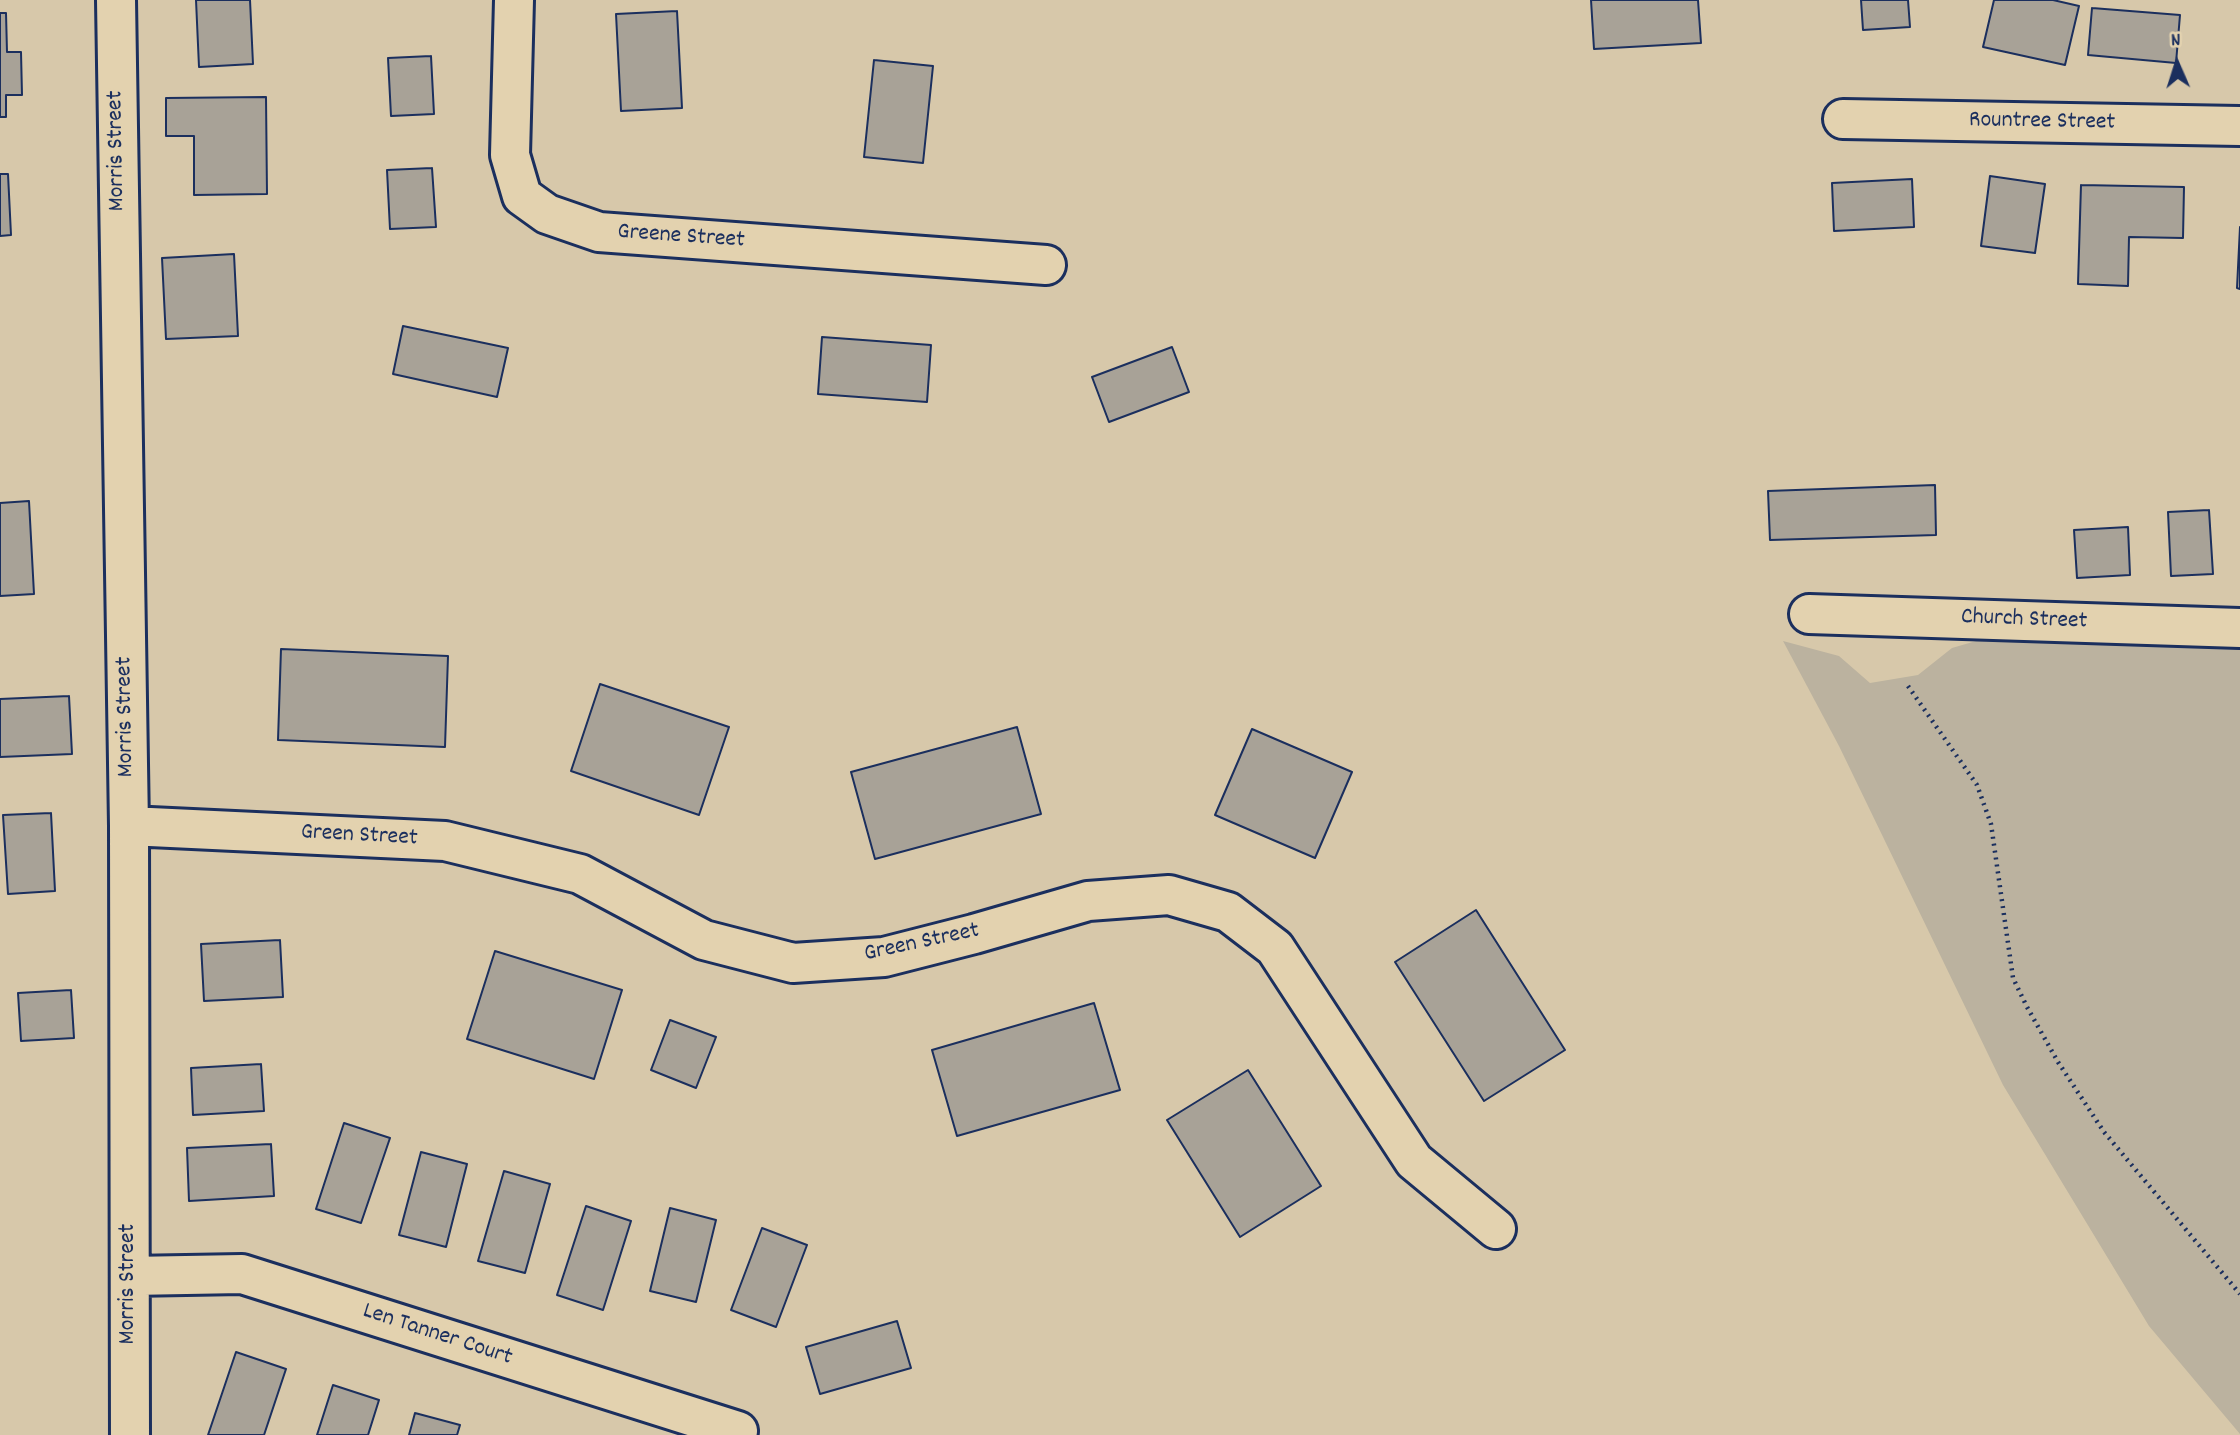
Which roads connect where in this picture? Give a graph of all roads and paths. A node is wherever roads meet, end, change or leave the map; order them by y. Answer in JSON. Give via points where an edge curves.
{"nodes":[{"id":1,"x":116,"y":0,"type":"edge"},
{"id":2,"x":514,"y":0,"type":"edge"},
{"id":3,"x":1843,"y":119,"type":"dead end"},
{"id":4,"x":2240,"y":126,"type":"edge"},
{"id":5,"x":1046,"y":265,"type":"dead end"},
{"id":6,"x":1809,"y":614,"type":"dead end"},
{"id":7,"x":2240,"y":628,"type":"edge"},
{"id":8,"x":1908,"y":686,"type":"dead end"},
{"id":9,"x":129,"y":826,"type":"junction"},
{"id":10,"x":1496,"y":1229,"type":"dead end"},
{"id":11,"x":130,"y":1276,"type":"junction"},
{"id":12,"x":2240,"y":1294,"type":"edge"},
{"id":13,"x":738,"y":1431,"type":"dead end"},
{"id":14,"x":130,"y":1435,"type":"edge"}],
"edges":[{"from":1,"to":9,"type":"street","name":"Morris Street"},
{"from":2,"to":5,"type":"street","name":"Greene Street","via":[[510,155],[522,196],[547,215],[599,232]]},
{"from":3,"to":4,"type":"street","name":"Rountree Street"},
{"from":6,"to":7,"type":"street","name":"Church Street"},
{"from":8,"to":12,"type":"path","via":[[1977,785],[1991,824],[2013,978],[2027,1007],[2104,1132]]},
{"from":9,"to":10,"type":"street","name":"Green Street","via":[[446,841],[580,874],[704,940],[793,963],[884,957],[1088,901],[1168,895],[1205,905],[1228,912],[1275,948],[1414,1161]]},
{"from":9,"to":11,"type":"street","name":"Morris Street"},
{"from":11,"to":13,"type":"street","name":"Len Tanner Court","via":[[242,1274]]},
{"from":11,"to":14,"type":"street","name":"Morris Street"}]}
